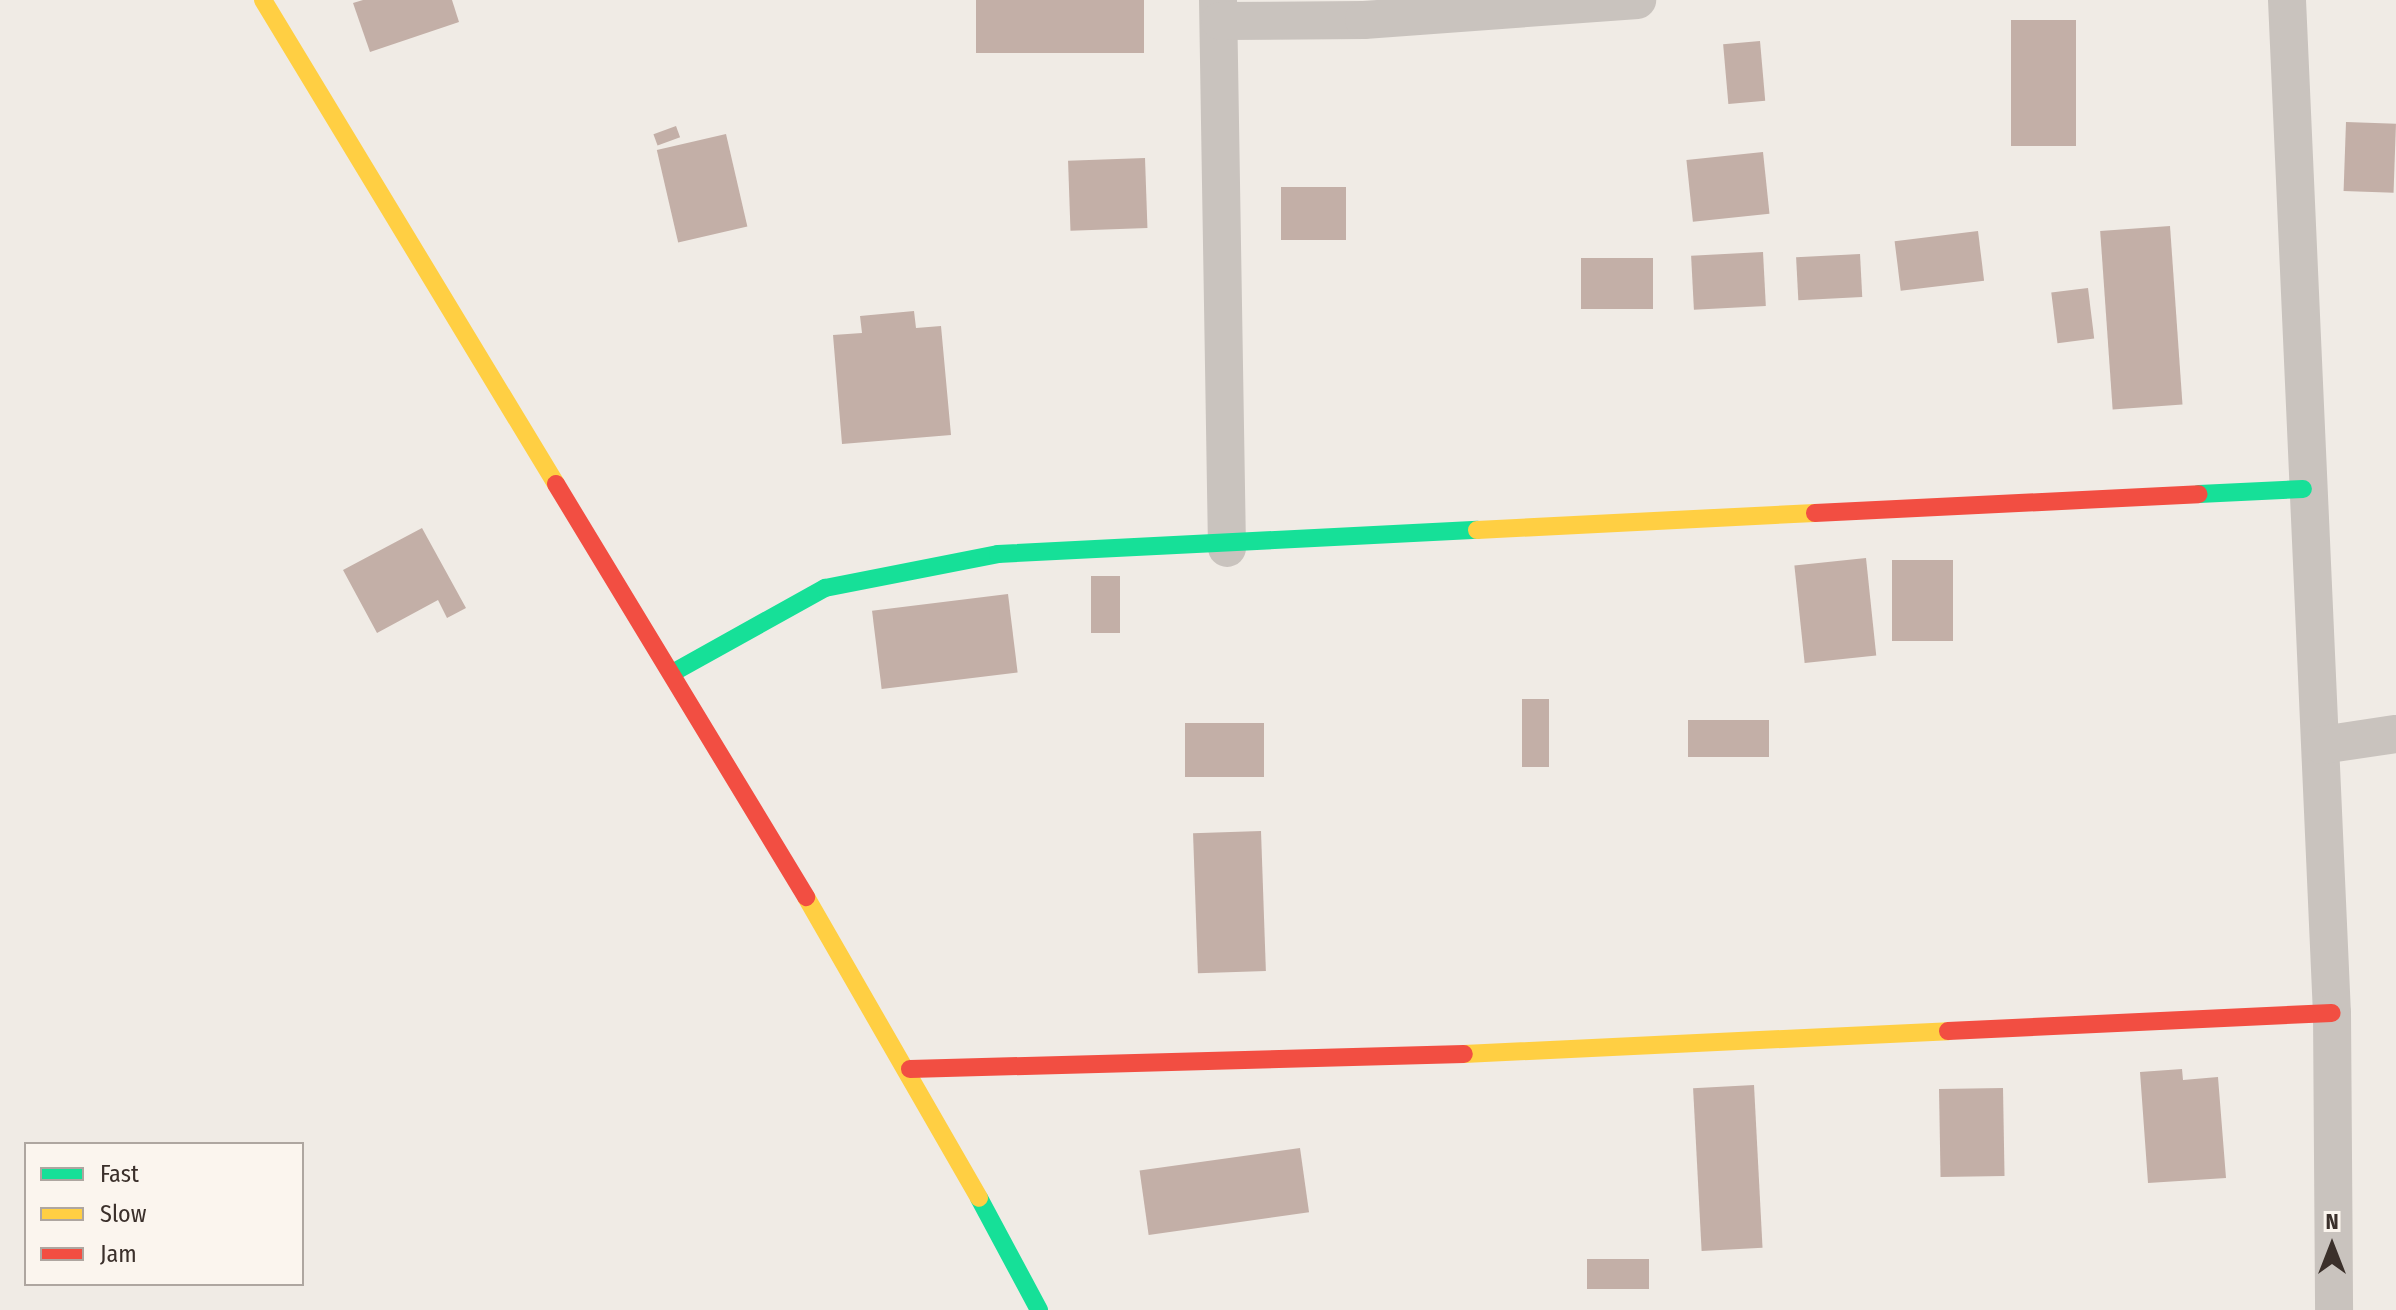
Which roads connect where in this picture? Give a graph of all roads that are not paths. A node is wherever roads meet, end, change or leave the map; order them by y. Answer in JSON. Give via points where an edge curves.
{"nodes":[{"id":1,"x":263,"y":0,"type":"edge"},
{"id":2,"x":1637,"y":0,"type":"edge"},
{"id":3,"x":2287,"y":0,"type":"edge"},
{"id":4,"x":1219,"y":11,"type":"edge"},
{"id":5,"x":2303,"y":489,"type":"junction"},
{"id":6,"x":1227,"y":548,"type":"junction"},
{"id":7,"x":674,"y":672,"type":"junction"},
{"id":8,"x":2396,"y":734,"type":"edge"},
{"id":9,"x":2322,"y":745,"type":"junction"},
{"id":10,"x":2332,"y":1013,"type":"junction"},
{"id":11,"x":910,"y":1069,"type":"junction"},
{"id":12,"x":1039,"y":1310,"type":"edge"},
{"id":13,"x":2334,"y":1310,"type":"edge"}],
"edges":[{"from":1,"to":7,"type":"street","via":[[613,587]]},
{"from":2,"to":4,"type":"street","via":[[1364,20]]},
{"from":3,"to":5,"type":"street"},
{"from":4,"to":6,"type":"street"},
{"from":5,"to":6,"type":"street"},
{"from":5,"to":9,"type":"street"},
{"from":6,"to":7,"type":"street","via":[[998,554],[825,588]]},
{"from":7,"to":11,"type":"street"},
{"from":8,"to":9,"type":"street"},
{"from":9,"to":10,"type":"street"},
{"from":10,"to":11,"type":"street","via":[[1241,1064]]},
{"from":10,"to":13,"type":"street"},
{"from":11,"to":12,"type":"street"}]}
